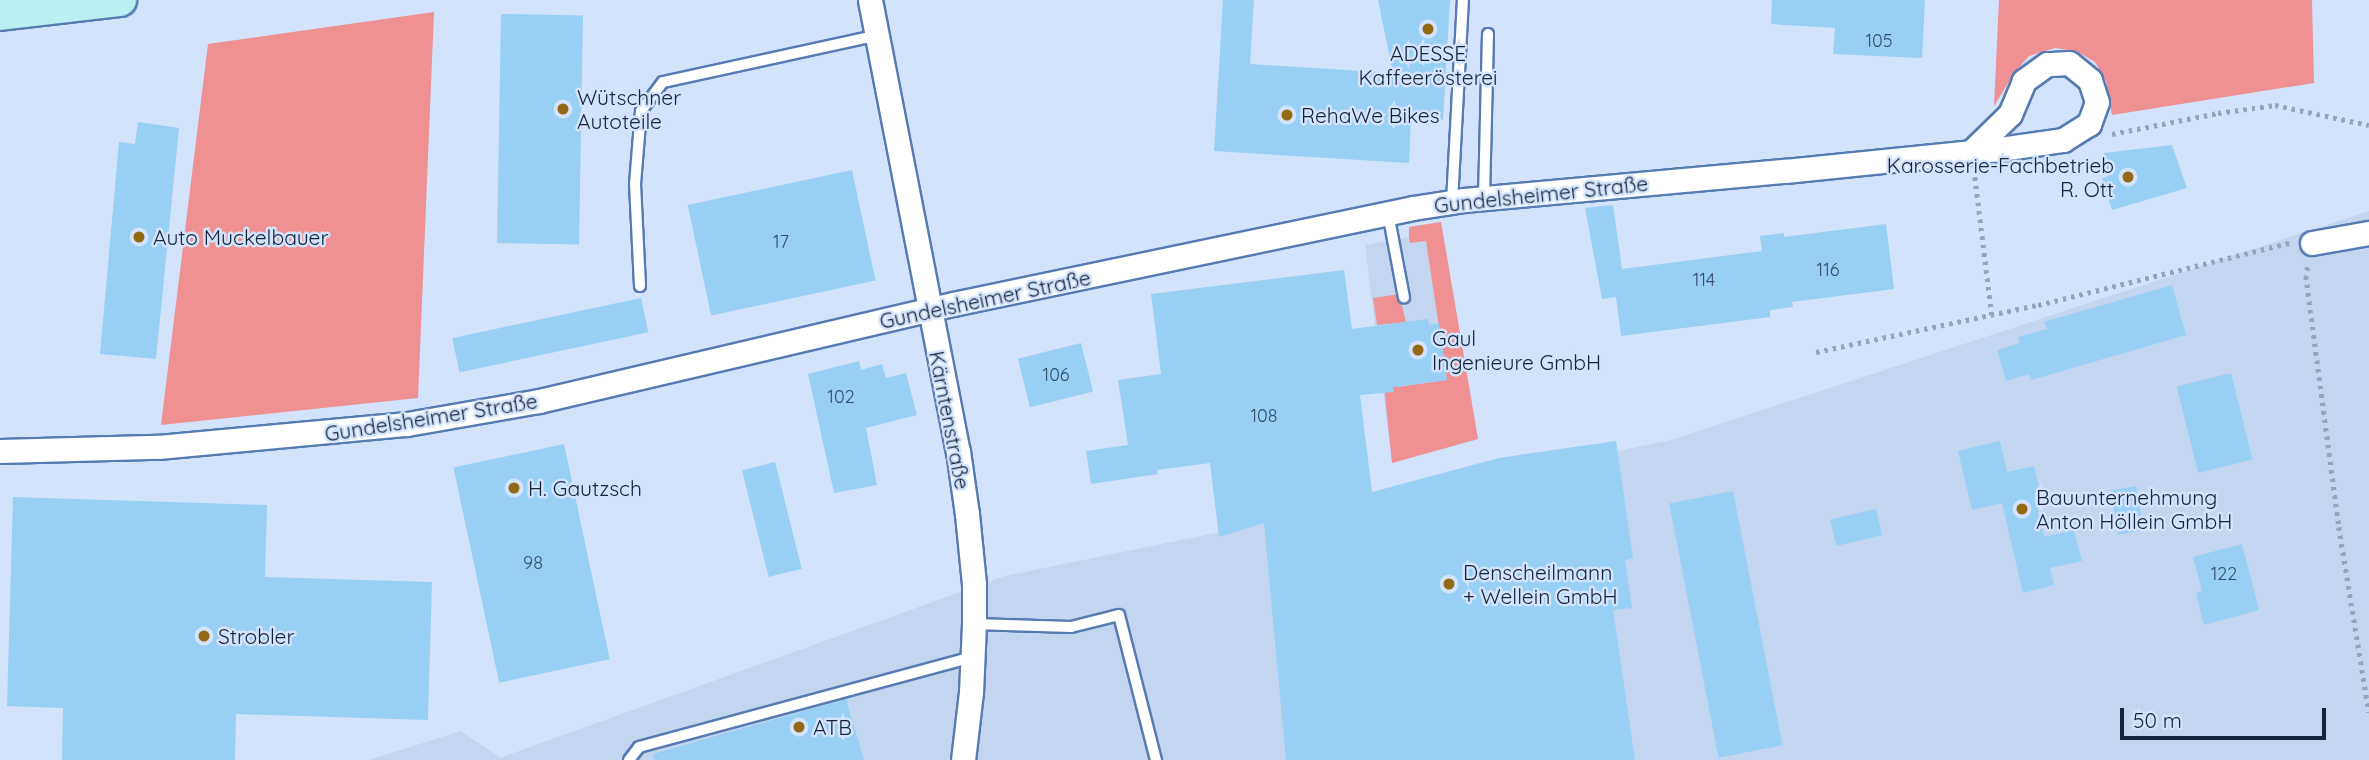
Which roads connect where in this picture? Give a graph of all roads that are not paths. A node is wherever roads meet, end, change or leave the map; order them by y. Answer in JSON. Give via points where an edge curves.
{"nodes":[{"id":1,"x":120,"y":0,"type":"edge"},
{"id":2,"x":870,"y":0,"type":"edge"},
{"id":3,"x":1463,"y":0,"type":"edge"},
{"id":4,"x":0,"y":14,"type":"edge"},
{"id":5,"x":1488,"y":34,"type":"dead end"},
{"id":6,"x":877,"y":35,"type":"junction"},
{"id":7,"x":1972,"y":152,"type":"junction"},
{"id":8,"x":1484,"y":198,"type":"junction"},
{"id":9,"x":1452,"y":202,"type":"junction"},
{"id":10,"x":1388,"y":213,"type":"junction"},
{"id":11,"x":2369,"y":233,"type":"edge"},
{"id":12,"x":2312,"y":243,"type":"road end"},
{"id":13,"x":640,"y":286,"type":"dead end"},
{"id":14,"x":1404,"y":298,"type":"dead end"},
{"id":15,"x":928,"y":310,"type":"junction"},
{"id":16,"x":0,"y":451,"type":"edge"},
{"id":17,"x":974,"y":624,"type":"junction"},
{"id":18,"x":973,"y":657,"type":"junction"},
{"id":19,"x":628,"y":760,"type":"edge"},
{"id":20,"x":963,"y":760,"type":"edge"},
{"id":21,"x":1156,"y":760,"type":"edge"}],
"edges":[{"from":1,"to":4,"type":"street"},
{"from":2,"to":6,"type":"street","name":"Kärntenstraße"},
{"from":3,"to":9,"type":"lane"},
{"from":5,"to":8,"type":"lane"},
{"from":6,"to":13,"type":"lane","via":[[663,82],[641,111],[635,184]]},
{"from":6,"to":15,"type":"street","name":"Kärntenstraße"},
{"from":7,"to":7,"type":"street","name":"Gundelsheimer Straße","via":[[2010,114],[2024,81],[2047,64],[2069,63],[2090,80],[2097,102],[2089,124],[2063,140]]},
{"from":7,"to":8,"type":"street","name":"Gundelsheimer Straße"},
{"from":8,"to":9,"type":"street","name":"Gundelsheimer Straße"},
{"from":9,"to":10,"type":"street","name":"Gundelsheimer Straße"},
{"from":10,"to":14,"type":"lane"},
{"from":10,"to":15,"type":"street","name":"Gundelsheimer Straße"},
{"from":11,"to":12,"type":"street"},
{"from":15,"to":16,"type":"street","name":"Gundelsheimer Straße","via":[[539,401],[407,424],[158,447]]},
{"from":15,"to":17,"type":"street","name":"Kärntenstraße","via":[[961,476],[974,584]]},
{"from":17,"to":18,"type":"street","name":"Kärntenstraße"},
{"from":17,"to":21,"type":"lane","via":[[1071,627],[1119,615]]},
{"from":18,"to":19,"type":"lane","via":[[639,747]]},
{"from":18,"to":20,"type":"street","name":"Kärntenstraße"}]}
